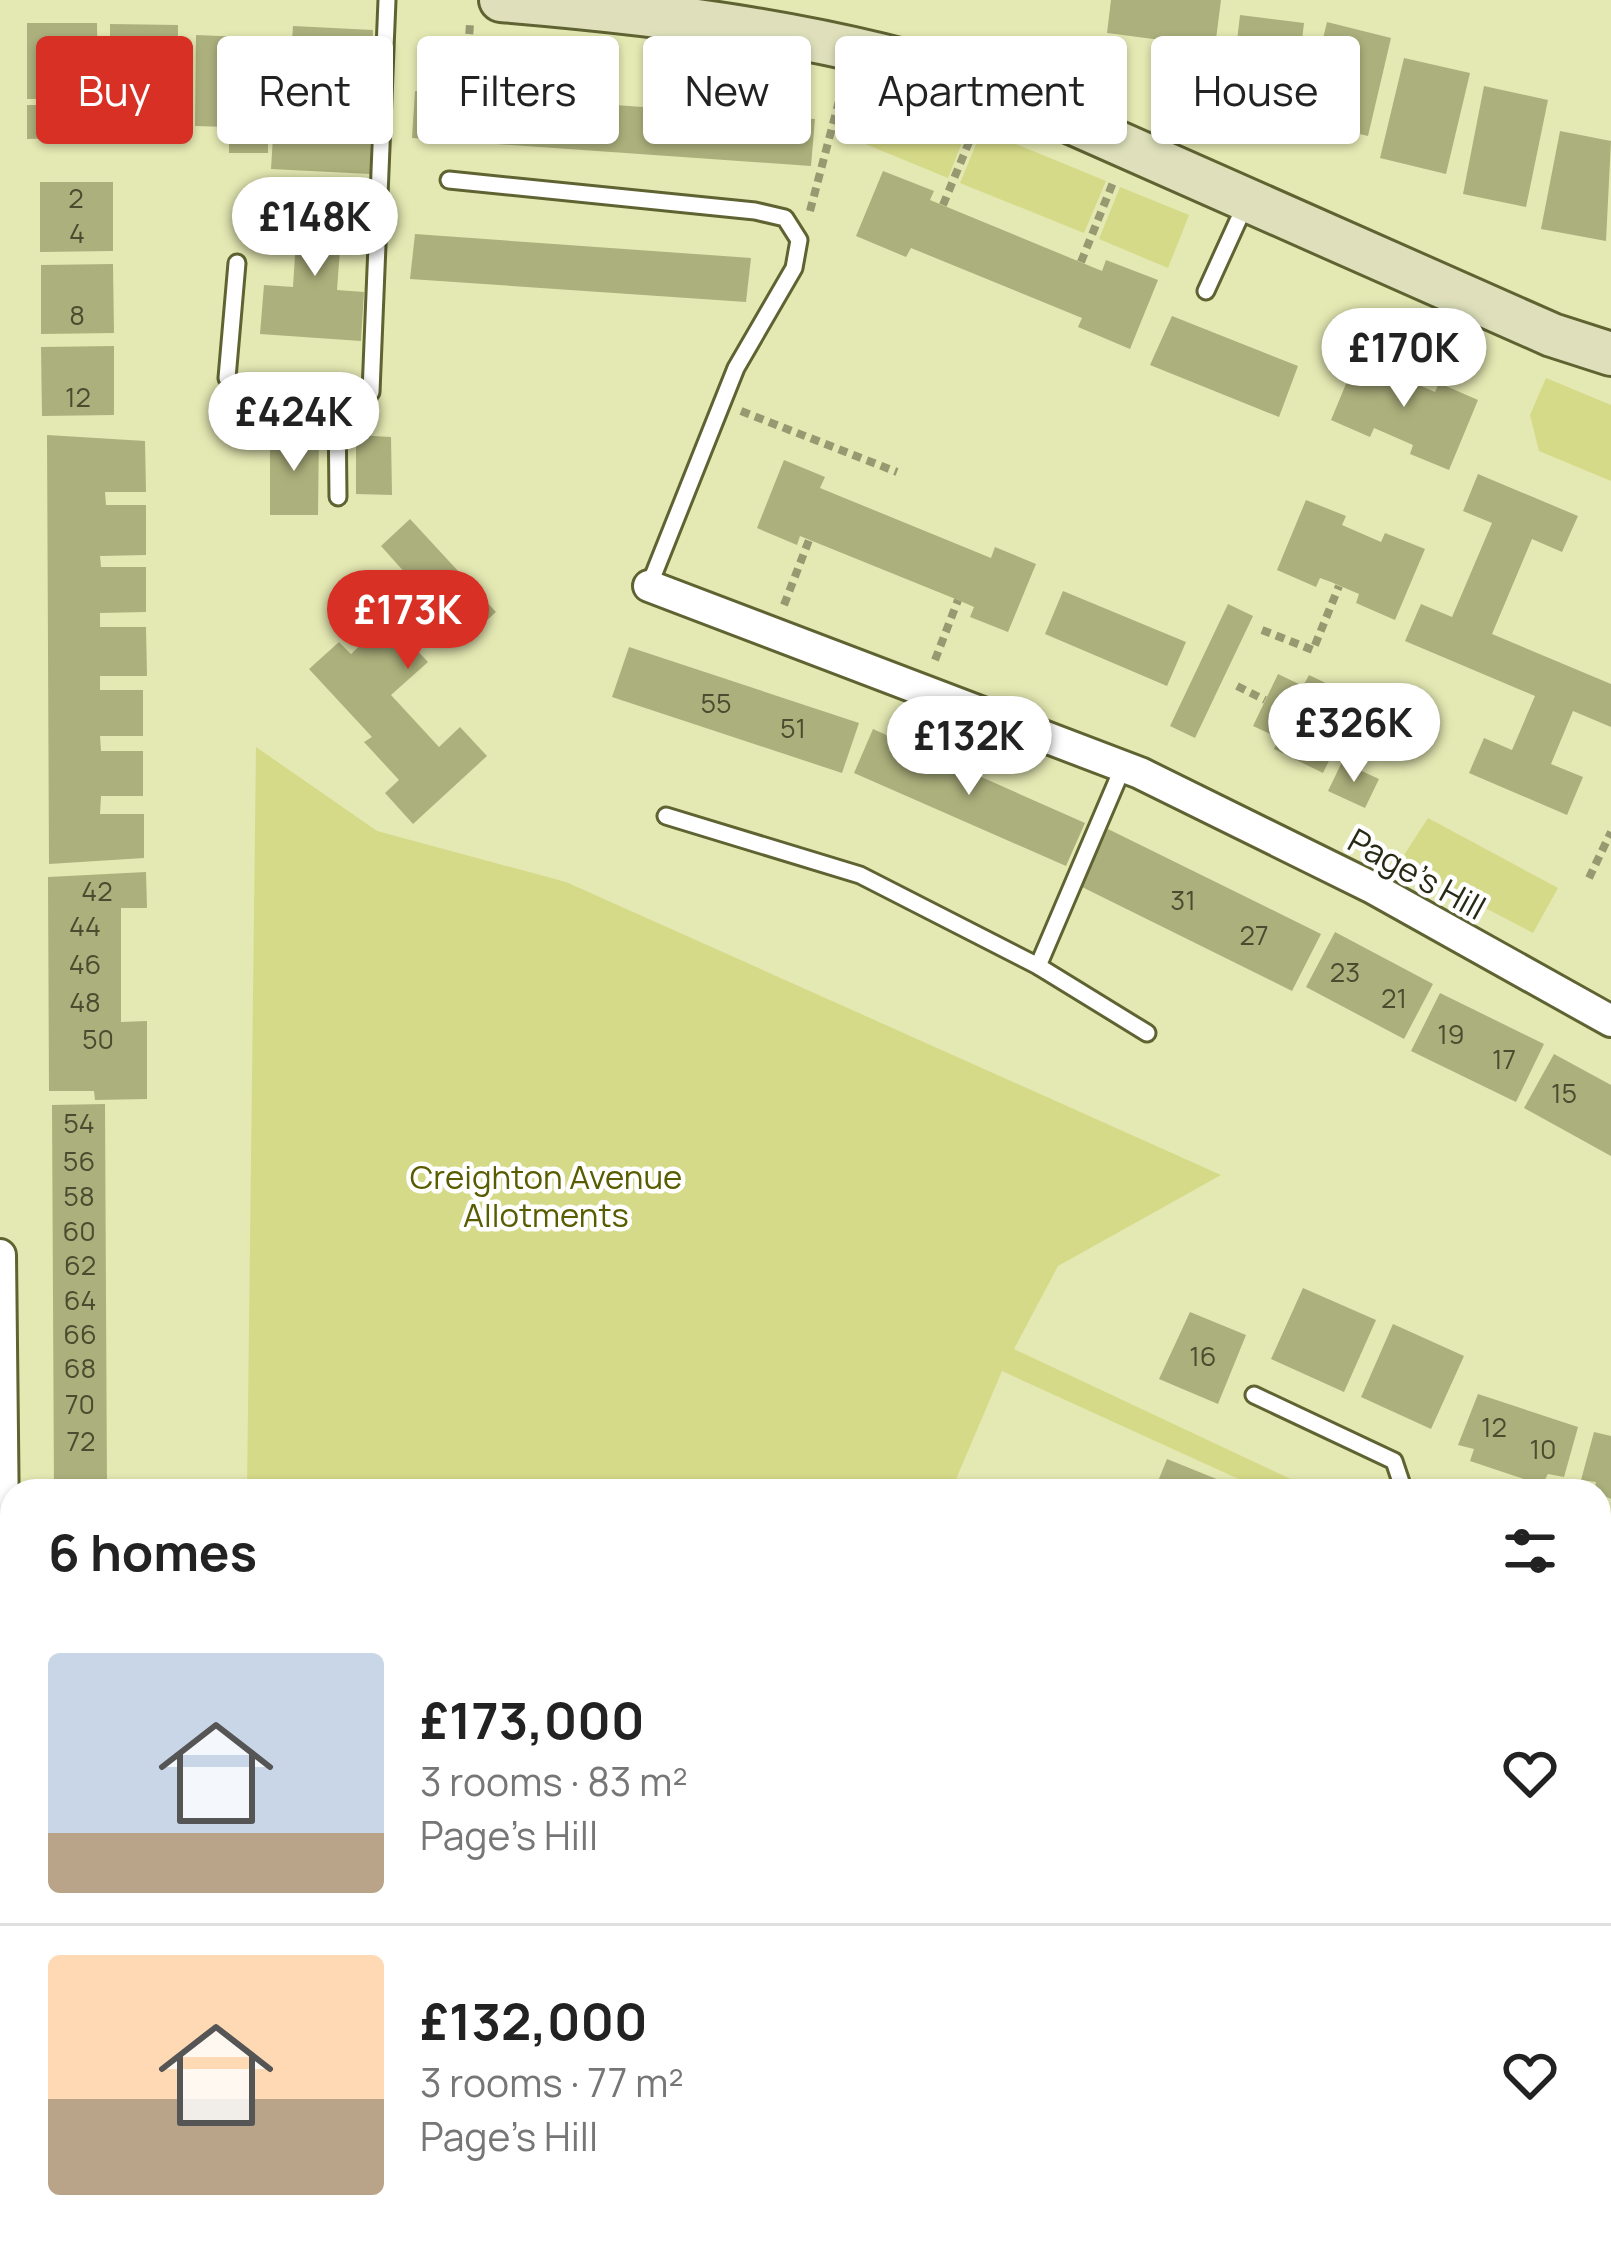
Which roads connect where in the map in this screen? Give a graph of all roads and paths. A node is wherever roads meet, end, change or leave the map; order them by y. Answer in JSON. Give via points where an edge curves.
{"nodes":[{"id":1,"x":387,"y":0,"type":"edge"},
{"id":2,"x":501,"y":0,"type":"edge"},
{"id":3,"x":835,"y":45,"type":"edge"},
{"id":4,"x":835,"y":118,"type":"edge"},
{"id":5,"x":1125,"y":144,"type":"edge"},
{"id":6,"x":960,"y":165,"type":"dead end"},
{"id":7,"x":448,"y":179,"type":"dead end"},
{"id":8,"x":1248,"y":198,"type":"junction"},
{"id":9,"x":944,"y":206,"type":"dead end"},
{"id":10,"x":1097,"y":221,"type":"dead end"},
{"id":11,"x":800,"y":240,"type":"junction"},
{"id":12,"x":1081,"y":262,"type":"dead end"},
{"id":13,"x":237,"y":263,"type":"dead end"},
{"id":14,"x":1206,"y":291,"type":"dead end"},
{"id":15,"x":1350,"y":333,"type":"dead end"},
{"id":16,"x":1611,"y":354,"type":"edge"},
{"id":17,"x":1416,"y":383,"type":"dead end"},
{"id":18,"x":722,"y":404,"type":"junction"},
{"id":19,"x":337,"y":407,"type":"junction"},
{"id":20,"x":897,"y":472,"type":"dead end"},
{"id":21,"x":338,"y":497,"type":"dead end"},
{"id":22,"x":809,"y":539,"type":"dead end"},
{"id":23,"x":650,"y":586,"type":"joint"},
{"id":24,"x":1340,"y":586,"type":"dead end"},
{"id":25,"x":958,"y":600,"type":"dead end"},
{"id":26,"x":1262,"y":630,"type":"dead end"},
{"id":27,"x":773,"y":633,"type":"junction"},
{"id":28,"x":1237,"y":686,"type":"dead end"},
{"id":29,"x":924,"y":690,"type":"junction"},
{"id":30,"x":1265,"y":700,"type":"dead end"},
{"id":31,"x":1123,"y":766,"type":"junction"},
{"id":32,"x":666,"y":816,"type":"dead end"},
{"id":33,"x":1611,"y":832,"type":"edge"},
{"id":34,"x":1589,"y":878,"type":"dead end"},
{"id":35,"x":1038,"y":966,"type":"junction"},
{"id":36,"x":1611,"y":1022,"type":"edge"},
{"id":37,"x":1147,"y":1033,"type":"dead end"},
{"id":38,"x":0,"y":1255,"type":"edge"},
{"id":39,"x":1254,"y":1395,"type":"dead end"},
{"id":40,"x":2,"y":1479,"type":"edge"},
{"id":41,"x":1400,"y":1479,"type":"edge"}],
"edges":[{"from":1,"to":19,"type":"lane","via":[[371,392],[357,408]]},
{"from":2,"to":3,"type":"main road","via":[[671,14]]},
{"from":4,"to":11,"type":"path"},
{"from":5,"to":8,"type":"main road"},
{"from":6,"to":9,"type":"path"},
{"from":7,"to":11,"type":"lane","via":[[755,211],[785,218]]},
{"from":8,"to":14,"type":"lane"},
{"from":8,"to":16,"type":"main road"},
{"from":10,"to":12,"type":"path"},
{"from":11,"to":18,"type":"lane","via":[[794,268]]},
{"from":13,"to":19,"type":"lane","via":[[227,378],[256,405]]},
{"from":15,"to":17,"type":"path","via":[[1424,365]]},
{"from":18,"to":20,"type":"path"},
{"from":18,"to":23,"type":"lane"},
{"from":19,"to":21,"type":"lane"},
{"from":22,"to":27,"type":"path"},
{"from":23,"to":27,"type":"street","name":"Page's Hill"},
{"from":24,"to":26,"type":"path","via":[[1312,650]]},
{"from":25,"to":29,"type":"path"},
{"from":27,"to":29,"type":"street","name":"Page's Hill"},
{"from":28,"to":30,"type":"path"},
{"from":29,"to":31,"type":"street","name":"Page's Hill"},
{"from":31,"to":35,"type":"lane"},
{"from":31,"to":36,"type":"street","name":"Page's Hill","via":[[1371,887]]},
{"from":32,"to":35,"type":"lane","via":[[860,875]]},
{"from":33,"to":34,"type":"path"},
{"from":35,"to":37,"type":"lane"},
{"from":38,"to":40,"type":"street"},
{"from":39,"to":41,"type":"lane","via":[[1394,1461]]}]}
